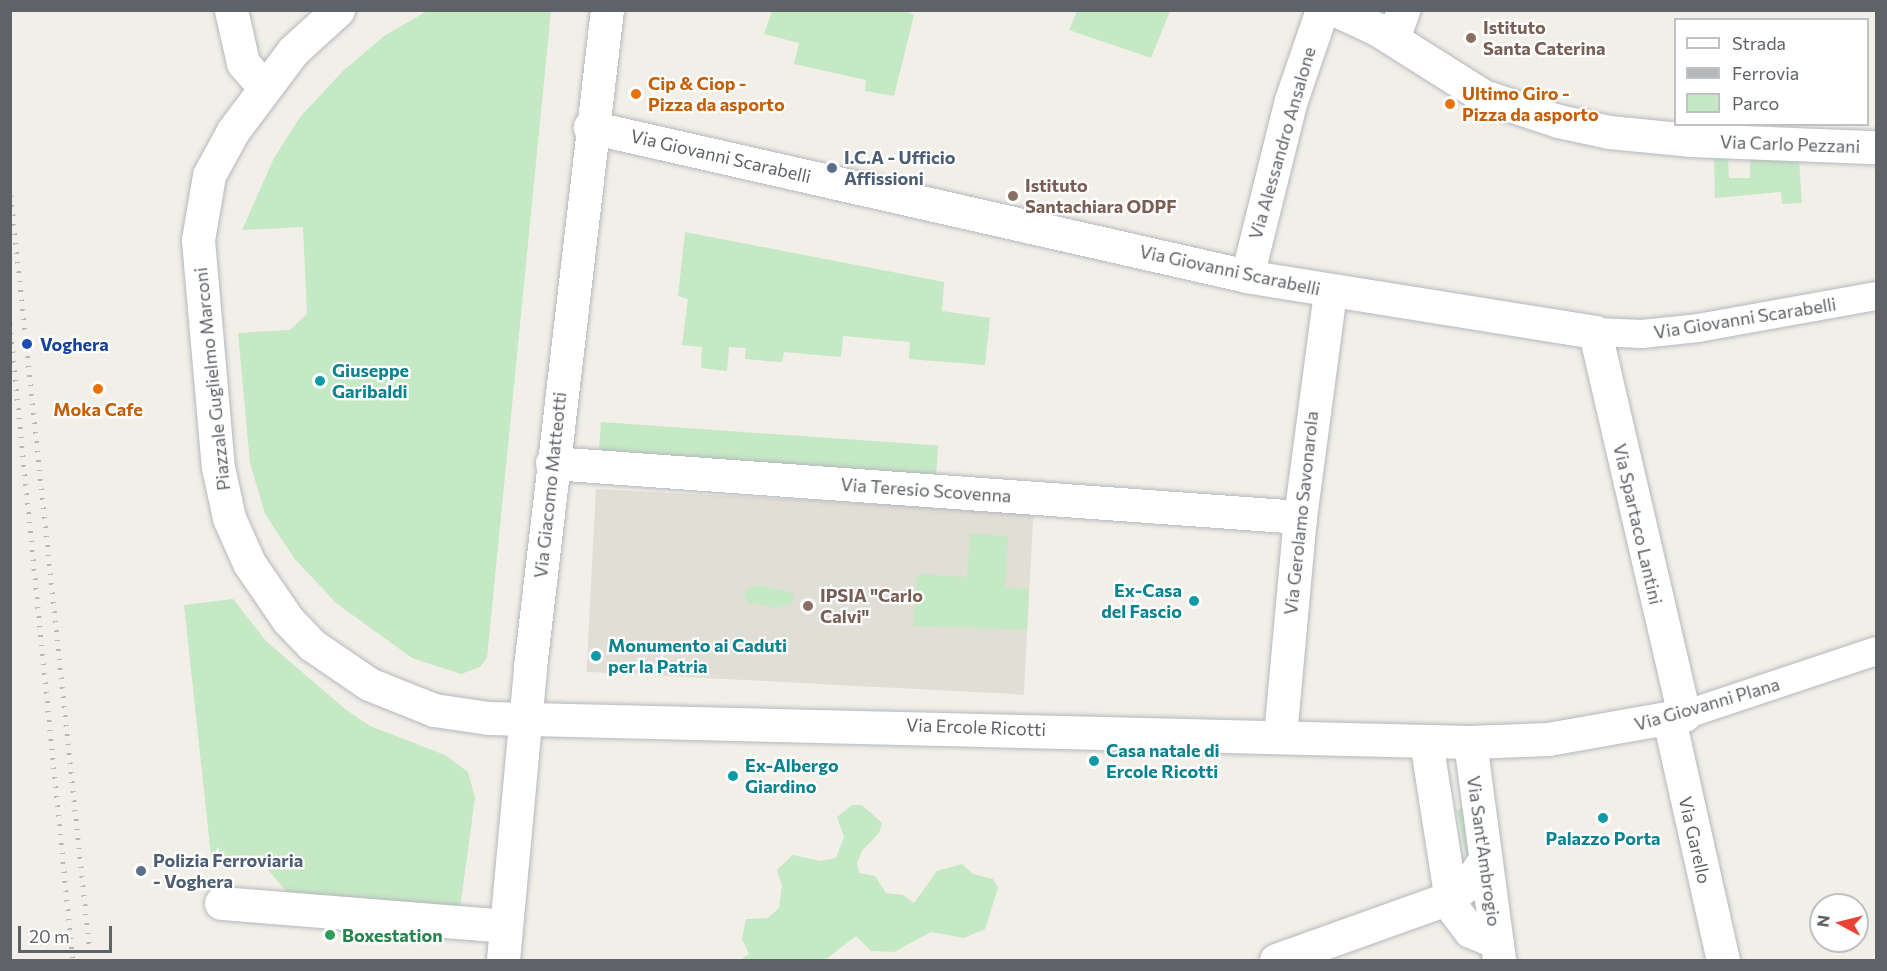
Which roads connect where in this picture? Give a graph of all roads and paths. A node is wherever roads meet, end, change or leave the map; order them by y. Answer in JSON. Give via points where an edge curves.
{"nodes":[{"id":1,"x":231,"y":10,"type":"edge"},
{"id":2,"x":338,"y":10,"type":"edge"},
{"id":3,"x":607,"y":10,"type":"edge"},
{"id":4,"x":1322,"y":10,"type":"edge"},
{"id":5,"x":1336,"y":10,"type":"edge"},
{"id":6,"x":1398,"y":25,"type":"edge"},
{"id":7,"x":264,"y":87,"type":"junction"},
{"id":8,"x":590,"y":127,"type":"junction"},
{"id":9,"x":1876,"y":147,"type":"edge"},
{"id":10,"x":1247,"y":276,"type":"junction"},
{"id":11,"x":1330,"y":291,"type":"junction"},
{"id":12,"x":1876,"y":296,"type":"edge"},
{"id":13,"x":1594,"y":332,"type":"junction"},
{"id":14,"x":552,"y":463,"type":"junction"},
{"id":15,"x":1300,"y":517,"type":"junction"},
{"id":16,"x":1876,"y":651,"type":"edge"},
{"id":17,"x":1676,"y":717,"type":"junction"},
{"id":18,"x":525,"y":719,"type":"junction"},
{"id":19,"x":1280,"y":736,"type":"junction"},
{"id":20,"x":1426,"y":741,"type":"junction"},
{"id":21,"x":1470,"y":742,"type":"junction"},
{"id":22,"x":1485,"y":859,"type":"junction"},
{"id":23,"x":1449,"y":898,"type":"junction"},
{"id":24,"x":221,"y":903,"type":"dead end"},
{"id":25,"x":506,"y":926,"type":"junction"},
{"id":26,"x":1498,"y":951,"type":"edge"},
{"id":27,"x":503,"y":960,"type":"edge"},
{"id":28,"x":1276,"y":960,"type":"edge"},
{"id":29,"x":1723,"y":960,"type":"edge"}],
"edges":[{"from":1,"to":7,"type":"street","via":[[243,63]]},
{"from":2,"to":7,"type":"street","name":"Piazzale Guglielmo Marconi","via":[[293,51]]},
{"from":3,"to":8,"type":"street","name":"Via Giacomo Matteotti"},
{"from":4,"to":10,"type":"street","name":"Via Alessandro Ansalone","via":[[1291,100]]},
{"from":5,"to":6,"type":"street","name":"Via Carlo Pezzani"},
{"from":6,"to":9,"type":"street","name":"Via Carlo Pezzani","via":[[1483,96],[1584,127],[1690,140]]},
{"from":7,"to":18,"type":"street","name":"Piazzale Guglielmo Marconi","via":[[209,175],[198,236],[218,467],[238,540],[267,593],[288,620],[350,672],[401,699],[434,710]]},
{"from":8,"to":10,"type":"street","name":"Via Giovanni Scarabelli"},
{"from":8,"to":14,"type":"street","name":"Via Giacomo Matteotti"},
{"from":10,"to":11,"type":"street","name":"Via Giovanni Scarabelli"},
{"from":11,"to":13,"type":"street","name":"Via Giovanni Scarabelli"},
{"from":11,"to":15,"type":"street","name":"Via Gerolamo Savonarola"},
{"from":12,"to":13,"type":"street","name":"Via Giovanni Scarabelli","via":[[1698,328],[1642,334]]},
{"from":13,"to":17,"type":"street","name":"Via Spartaco Lantini"},
{"from":14,"to":15,"type":"street","name":"Via Teresio Scovenna"},
{"from":14,"to":18,"type":"street","name":"Via Giacomo Matteotti"},
{"from":15,"to":19,"type":"street","name":"Via Gerolamo Savonarola"},
{"from":16,"to":17,"type":"street","name":"Via Giovanni Plana"},
{"from":17,"to":21,"type":"street","name":"Via Giovanni Plana","via":[[1548,739]]},
{"from":17,"to":29,"type":"street","name":"Via Garello"},
{"from":18,"to":19,"type":"street","name":"Via Ercole Ricotti"},
{"from":18,"to":25,"type":"street","name":"Via Giacomo Matteotti"},
{"from":19,"to":20,"type":"street","name":"Via Ercole Ricotti"},
{"from":20,"to":21,"type":"street","name":"Via Giovanni Plana"},
{"from":20,"to":23,"type":"street"},
{"from":21,"to":22,"type":"street","name":"Via Sant'Ambrogio"},
{"from":22,"to":23,"type":"street","via":[[1469,883]]},
{"from":22,"to":26,"type":"street","name":"Via Sant'Ambrogio"},
{"from":23,"to":26,"type":"street","via":[[1462,924]]},
{"from":23,"to":28,"type":"street"},
{"from":24,"to":25,"type":"street"},
{"from":25,"to":27,"type":"street","name":"Via Giacomo Matteotti"}]}
